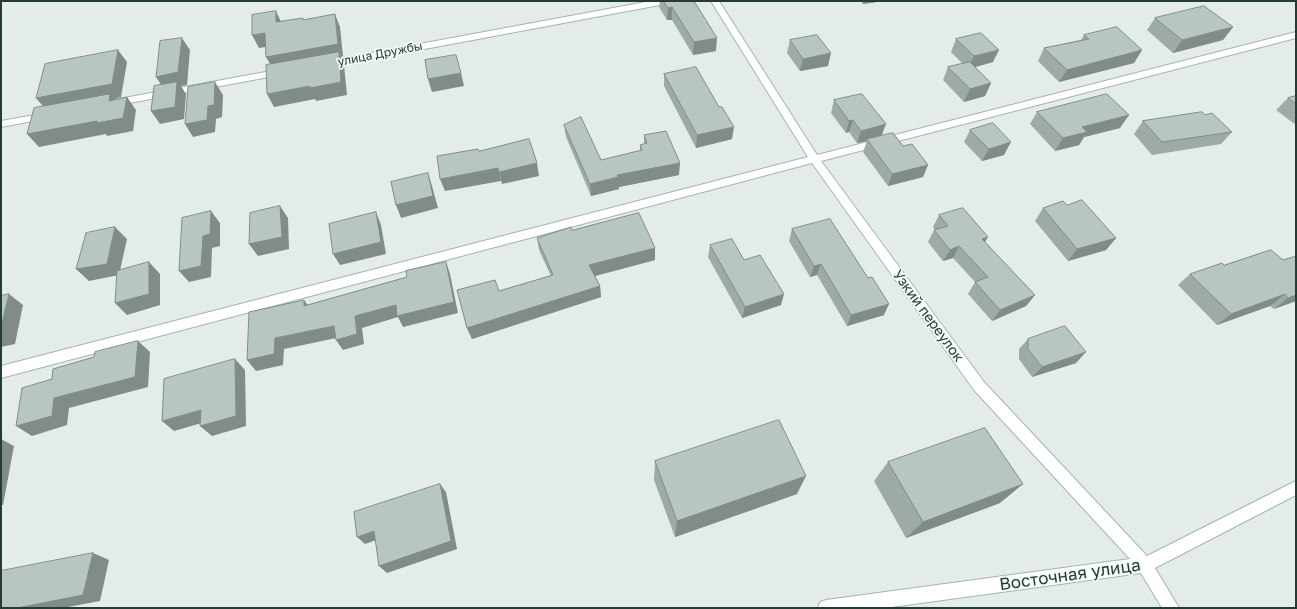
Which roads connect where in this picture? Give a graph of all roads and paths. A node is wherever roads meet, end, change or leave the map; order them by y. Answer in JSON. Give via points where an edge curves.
{"nodes":[{"id":1,"x":665,"y":1,"type":"edge"},
{"id":2,"x":715,"y":1,"type":"edge"},
{"id":3,"x":1296,"y":35,"type":"edge"},
{"id":4,"x":321,"y":65,"type":"edge"},
{"id":5,"x":290,"y":71,"type":"edge"},
{"id":6,"x":102,"y":105,"type":"edge"},
{"id":7,"x":56,"y":114,"type":"edge"},
{"id":8,"x":1,"y":124,"type":"edge"},
{"id":9,"x":814,"y":158,"type":"junction"},
{"id":10,"x":1,"y":372,"type":"edge"},
{"id":11,"x":1296,"y":488,"type":"edge"},
{"id":12,"x":1144,"y":565,"type":"junction"},
{"id":13,"x":826,"y":608,"type":"edge"},
{"id":14,"x":1171,"y":608,"type":"edge"}],
"edges":[{"from":1,"to":4,"type":"street","name":"улица Дружбы"},
{"from":2,"to":9,"type":"street","name":"Узкий переулок"},
{"from":3,"to":9,"type":"street"},
{"from":5,"to":6,"type":"street"},
{"from":7,"to":8,"type":"street"},
{"from":9,"to":10,"type":"street"},
{"from":9,"to":12,"type":"street","name":"Узкий переулок","via":[[979,386]]},
{"from":11,"to":12,"type":"street","name":"Восточная улица"},
{"from":12,"to":13,"type":"street","name":"Восточная улица"},
{"from":12,"to":14,"type":"street","name":"Узкий переулок"}]}
